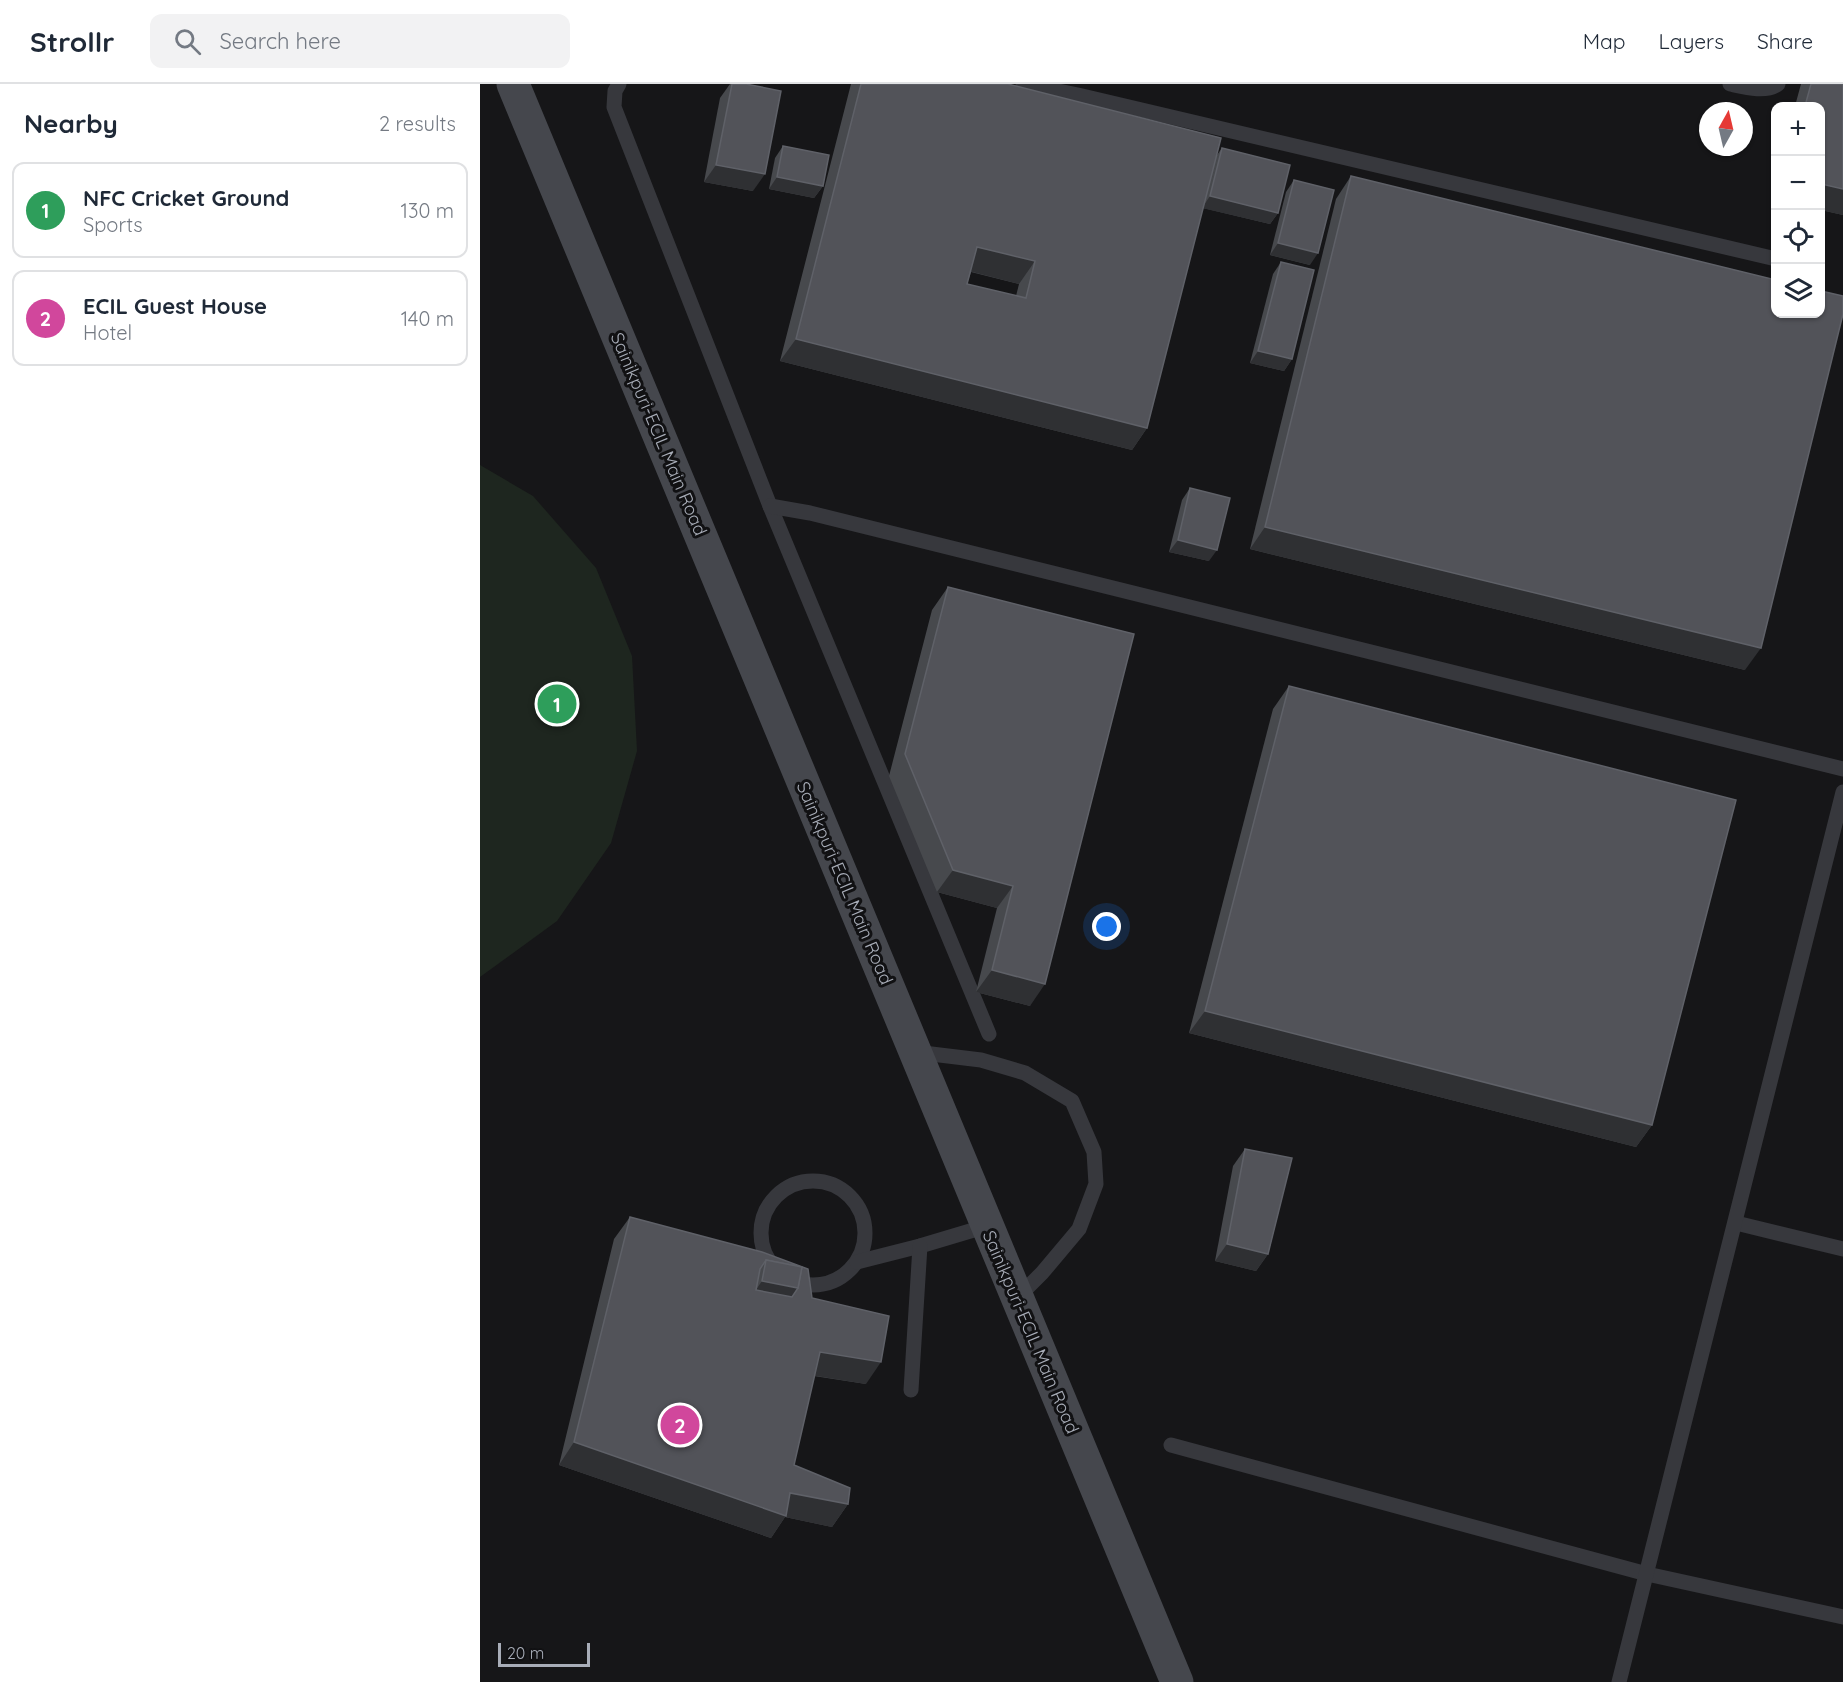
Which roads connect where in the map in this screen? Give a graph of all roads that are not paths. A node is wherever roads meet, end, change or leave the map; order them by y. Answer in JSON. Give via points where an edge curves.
{"nodes":[{"id":1,"x":513,"y":84,"type":"edge"},
{"id":2,"x":620,"y":84,"type":"edge"},
{"id":3,"x":1023,"y":84,"type":"edge"},
{"id":4,"x":1730,"y":84,"type":"edge"},
{"id":5,"x":1778,"y":84,"type":"edge"},
{"id":6,"x":1771,"y":258,"type":"edge"},
{"id":7,"x":770,"y":506,"type":"junction"},
{"id":8,"x":1843,"y":769,"type":"edge"},
{"id":9,"x":1843,"y":792,"type":"edge"},
{"id":10,"x":989,"y":1034,"type":"dead end"},
{"id":11,"x":915,"y":1052,"type":"junction"},
{"id":12,"x":1736,"y":1223,"type":"junction"},
{"id":13,"x":987,"y":1226,"type":"junction"},
{"id":14,"x":920,"y":1246,"type":"junction"},
{"id":15,"x":1843,"y":1250,"type":"edge"},
{"id":16,"x":857,"y":1262,"type":"junction"},
{"id":17,"x":1017,"y":1298,"type":"junction"},
{"id":18,"x":911,"y":1390,"type":"dead end"},
{"id":19,"x":1171,"y":1444,"type":"dead end"},
{"id":20,"x":1647,"y":1574,"type":"junction"},
{"id":21,"x":1843,"y":1617,"type":"edge"},
{"id":22,"x":1176,"y":1682,"type":"edge"},
{"id":23,"x":1619,"y":1682,"type":"edge"}],
"edges":[{"from":1,"to":11,"type":"street","name":"Sainikpuri-ECIL Main Road"},
{"from":2,"to":7,"type":"lane","via":[[615,91],[614,107]]},
{"from":3,"to":6,"type":"lane"},
{"from":4,"to":5,"type":"lane","via":[[1749,88]]},
{"from":7,"to":8,"type":"lane"},
{"from":7,"to":10,"type":"lane"},
{"from":9,"to":12,"type":"lane"},
{"from":11,"to":13,"type":"street","name":"Sainikpuri-ECIL Main Road"},
{"from":11,"to":17,"type":"lane","via":[[981,1060],[1025,1073],[1072,1101],[1094,1152],[1096,1184],[1079,1229]]},
{"from":12,"to":15,"type":"lane"},
{"from":12,"to":20,"type":"lane"},
{"from":13,"to":14,"type":"lane"},
{"from":13,"to":17,"type":"street","name":"Sainikpuri-ECIL Main Road"},
{"from":14,"to":16,"type":"lane"},
{"from":14,"to":18,"type":"lane"},
{"from":16,"to":16,"type":"lane","via":[[845,1275],[829,1283],[811,1286],[793,1282],[766,1259],[760,1242],[760,1224],[766,1208],[790,1185],[824,1182],[840,1188],[852,1199],[863,1221],[864,1246]]},
{"from":17,"to":22,"type":"street","name":"Sainikpuri-ECIL Main Road"},
{"from":19,"to":20,"type":"lane"},
{"from":20,"to":21,"type":"lane"},
{"from":20,"to":23,"type":"lane"}]}
